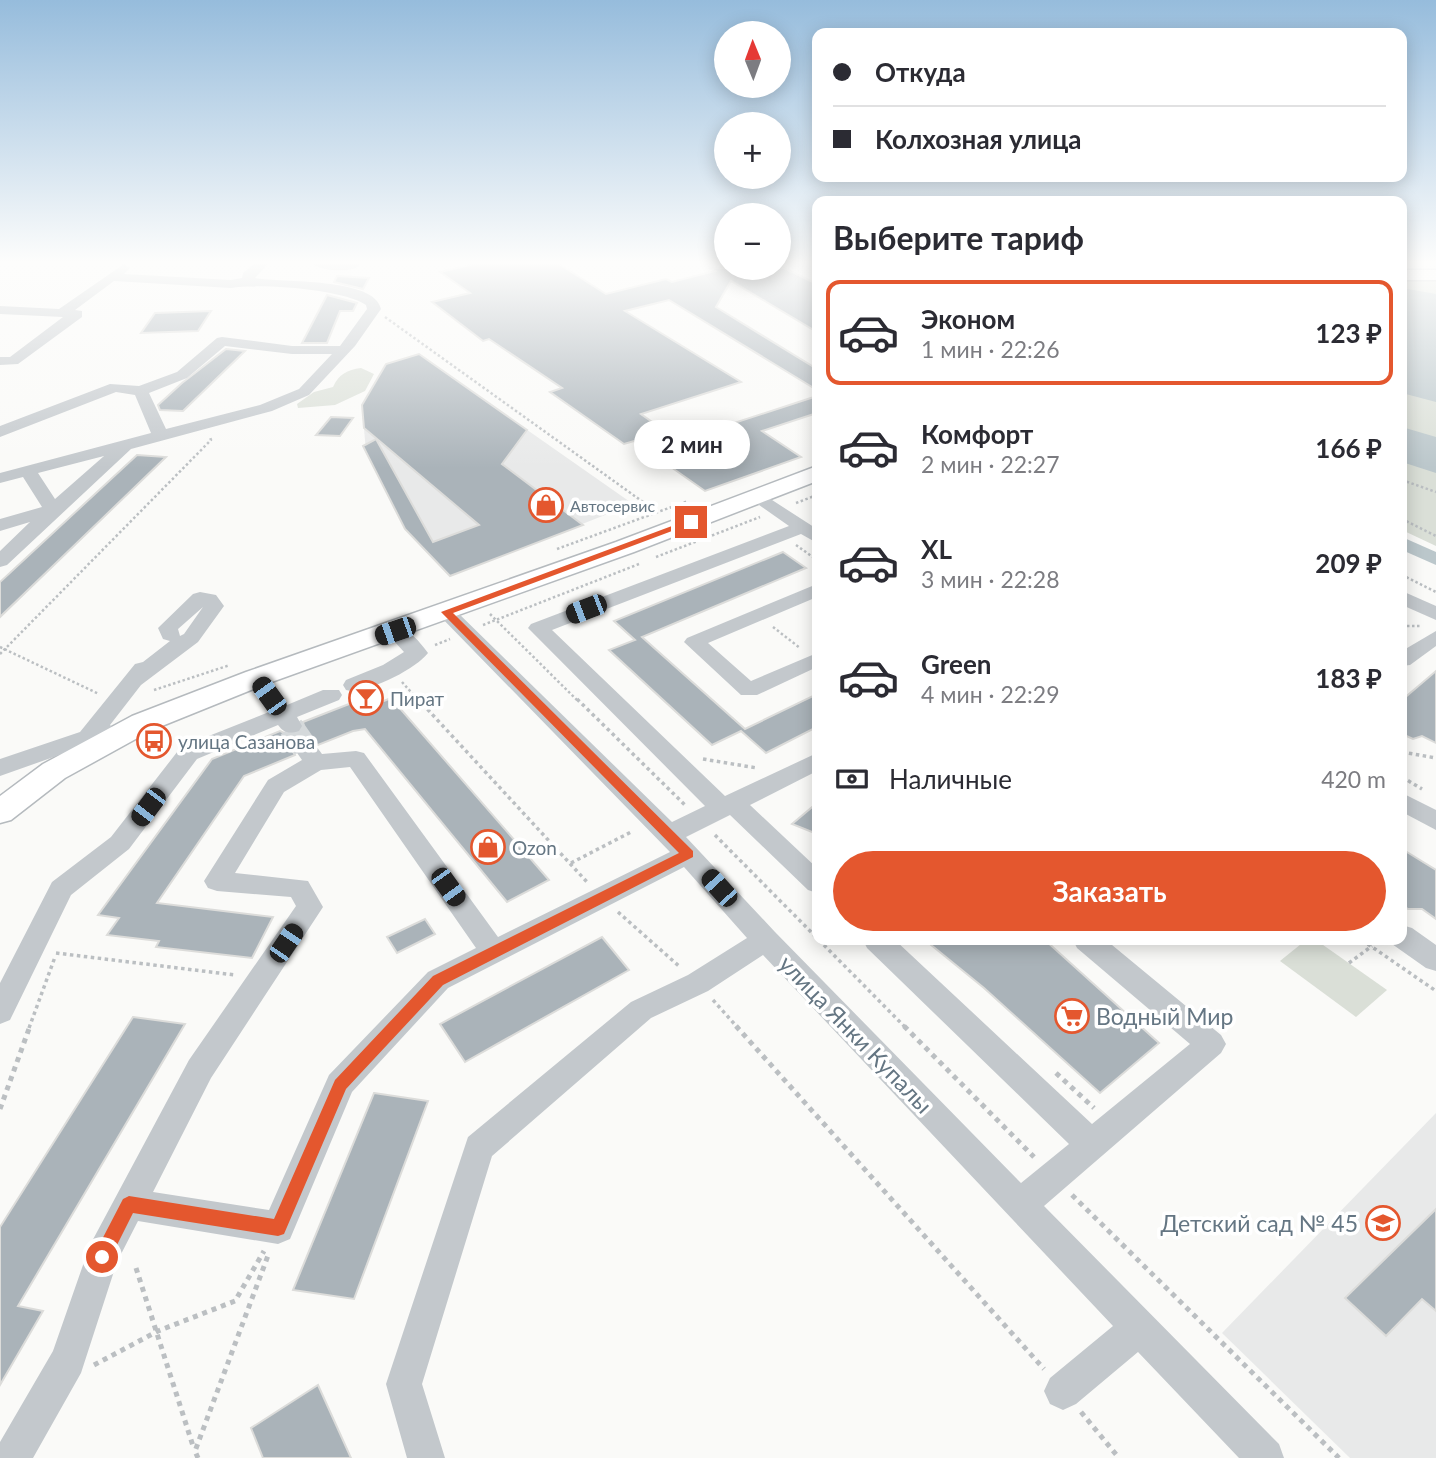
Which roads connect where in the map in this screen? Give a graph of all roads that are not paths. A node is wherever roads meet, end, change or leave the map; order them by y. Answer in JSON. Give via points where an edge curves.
{"nodes":[{"id":1,"x":50,"y":332,"type":"edge"},
{"id":2,"x":357,"y":332,"type":"edge"},
{"id":3,"x":343,"y":350,"type":"junction"},
{"id":4,"x":6,"y":361,"type":"edge"},
{"id":5,"x":140,"y":391,"type":"junction"},
{"id":6,"x":0,"y":432,"type":"edge"},
{"id":7,"x":160,"y":434,"type":"junction"},
{"id":8,"x":128,"y":443,"type":"junction"},
{"id":9,"x":28,"y":471,"type":"junction"},
{"id":10,"x":812,"y":475,"type":"edge"},
{"id":11,"x":0,"y":478,"type":"edge"},
{"id":12,"x":758,"y":496,"type":"junction"},
{"id":13,"x":53,"y":510,"type":"junction"},
{"id":14,"x":0,"y":525,"type":"edge"},
{"id":15,"x":810,"y":532,"type":"edge"},
{"id":16,"x":0,"y":561,"type":"edge"},
{"id":17,"x":812,"y":592,"type":"edge"},
{"id":18,"x":1407,"y":600,"type":"edge"},
{"id":19,"x":1436,"y":614,"type":"edge"},
{"id":20,"x":456,"y":622,"type":"junction"},
{"id":21,"x":395,"y":631,"type":"junction"},
{"id":22,"x":1436,"y":637,"type":"edge"},
{"id":23,"x":1407,"y":657,"type":"edge"},
{"id":24,"x":812,"y":662,"type":"edge"},
{"id":25,"x":256,"y":678,"type":"junction"},
{"id":26,"x":135,"y":680,"type":"junction"},
{"id":27,"x":354,"y":685,"type":"dead end"},
{"id":28,"x":331,"y":695,"type":"dead end"},
{"id":29,"x":142,"y":723,"type":"junction"},
{"id":30,"x":90,"y":734,"type":"junction"},
{"id":31,"x":299,"y":738,"type":"junction"},
{"id":32,"x":812,"y":764,"type":"edge"},
{"id":33,"x":0,"y":768,"type":"edge"},
{"id":34,"x":1407,"y":803,"type":"edge"},
{"id":35,"x":728,"y":805,"type":"junction"},
{"id":36,"x":0,"y":812,"type":"edge"},
{"id":37,"x":1433,"y":815,"type":"edge"},
{"id":38,"x":671,"y":836,"type":"junction"},
{"id":39,"x":812,"y":879,"type":"edge"},
{"id":40,"x":765,"y":940,"type":"junction"},
{"id":41,"x":1407,"y":940,"type":"edge"},
{"id":42,"x":882,"y":945,"type":"edge"},
{"id":43,"x":1093,"y":945,"type":"edge"},
{"id":44,"x":494,"y":952,"type":"junction"},
{"id":45,"x":1436,"y":960,"type":"edge"},
{"id":46,"x":0,"y":1012,"type":"edge"},
{"id":47,"x":1092,"y":1145,"type":"junction"},
{"id":48,"x":129,"y":1204,"type":"junction"},
{"id":49,"x":1021,"y":1204,"type":"junction"},
{"id":50,"x":1138,"y":1328,"type":"junction"},
{"id":51,"x":1063,"y":1391,"type":"road end"},
{"id":52,"x":12,"y":1458,"type":"edge"},
{"id":53,"x":426,"y":1458,"type":"edge"},
{"id":54,"x":1265,"y":1458,"type":"edge"}],
"edges":[{"from":1,"to":4,"type":"street"},
{"from":2,"to":3,"type":"street"},
{"from":3,"to":5,"type":"street","via":[[222,341],[182,375]]},
{"from":3,"to":7,"type":"street","via":[[304,392],[266,408]]},
{"from":5,"to":6,"type":"lane","via":[[115,387]]},
{"from":5,"to":7,"type":"lane"},
{"from":7,"to":8,"type":"street"},
{"from":8,"to":9,"type":"street"},
{"from":8,"to":13,"type":"lane"},
{"from":9,"to":11,"type":"street"},
{"from":9,"to":13,"type":"street"},
{"from":10,"to":12,"type":"main road"},
{"from":12,"to":15,"type":"street"},
{"from":12,"to":20,"type":"main road"},
{"from":13,"to":14,"type":"street"},
{"from":13,"to":16,"type":"lane"},
{"from":15,"to":35,"type":"street","via":[[538,628],[665,752]]},
{"from":17,"to":24,"type":"street","via":[[694,642],[749,690]]},
{"from":18,"to":19,"type":"street"},
{"from":20,"to":21,"type":"main road"},
{"from":20,"to":38,"type":"street","name":"улица Янки Купалы"},
{"from":21,"to":25,"type":"main road"},
{"from":21,"to":27,"type":"street","via":[[417,653]]},
{"from":22,"to":23,"type":"street"},
{"from":25,"to":29,"type":"main road"},
{"from":25,"to":31,"type":"street"},
{"from":26,"to":26,"type":"street","via":[[191,638],[214,606],[209,599],[200,598],[183,629],[170,635]]},
{"from":26,"to":30,"type":"street"},
{"from":28,"to":31,"type":"street"},
{"from":29,"to":30,"type":"street"},
{"from":29,"to":36,"type":"main road","via":[[54,771]]},
{"from":30,"to":33,"type":"street"},
{"from":31,"to":44,"type":"street","via":[[356,759]]},
{"from":31,"to":46,"type":"street","via":[[189,753],[120,843],[61,889]]},
{"from":31,"to":48,"type":"street","via":[[217,881],[299,888],[310,907],[200,1069]]},
{"from":32,"to":35,"type":"street"},
{"from":34,"to":37,"type":"street"},
{"from":35,"to":38,"type":"street","via":[[693,812]]},
{"from":35,"to":39,"type":"street"},
{"from":38,"to":40,"type":"street","name":"улица Янки Купалы"},
{"from":38,"to":44,"type":"street","via":[[601,898]]},
{"from":40,"to":49,"type":"street","name":"улица Янки Купалы"},
{"from":40,"to":53,"type":"street","via":[[698,983],[641,1010],[479,1147],[404,1384]]},
{"from":41,"to":45,"type":"street"},
{"from":42,"to":47,"type":"street"},
{"from":43,"to":47,"type":"lane","via":[[1211,1044]]},
{"from":44,"to":48,"type":"street","via":[[438,981],[340,1084],[278,1228]]},
{"from":47,"to":49,"type":"lane"},
{"from":48,"to":52,"type":"street","via":[[102,1257],[68,1360]]},
{"from":49,"to":50,"type":"street","name":"улица Янки Купалы"},
{"from":50,"to":51,"type":"street"},
{"from":50,"to":54,"type":"street","name":"улица Янки Купалы"}]}
